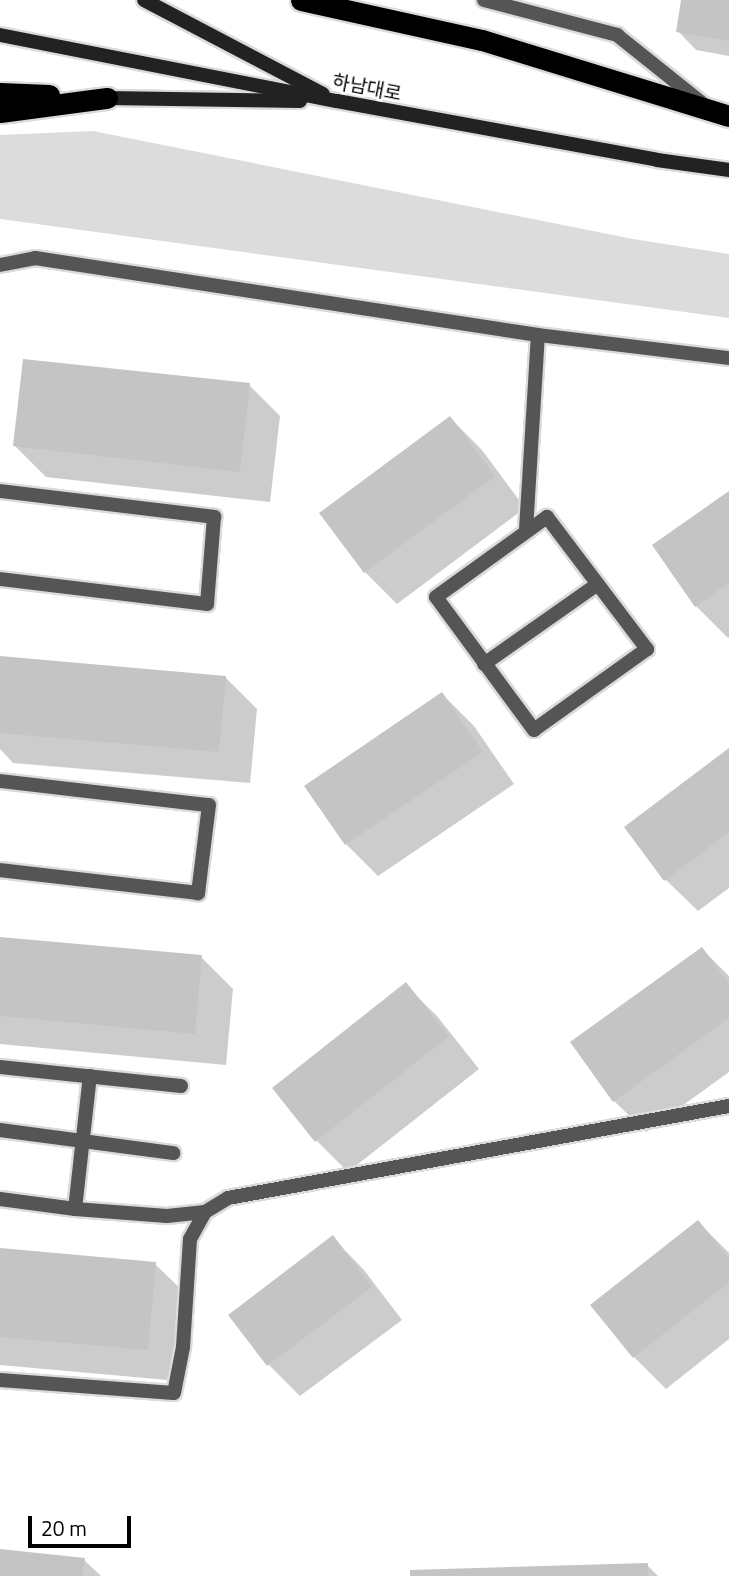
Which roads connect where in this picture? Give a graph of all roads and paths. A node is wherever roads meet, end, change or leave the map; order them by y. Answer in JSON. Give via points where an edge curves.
{"nodes":[{"id":1,"x":144,"y":0,"type":"edge"},
{"id":2,"x":301,"y":0,"type":"edge"},
{"id":3,"x":484,"y":0,"type":"edge"},
{"id":4,"x":0,"y":35,"type":"edge"},
{"id":5,"x":0,"y":93,"type":"edge"},
{"id":6,"x":107,"y":98,"type":"junction"},
{"id":7,"x":337,"y":101,"type":"junction"},
{"id":8,"x":0,"y":112,"type":"edge"},
{"id":9,"x":720,"y":113,"type":"edge"},
{"id":10,"x":729,"y":170,"type":"edge"},
{"id":11,"x":0,"y":265,"type":"edge"},
{"id":12,"x":538,"y":335,"type":"junction"},
{"id":13,"x":729,"y":358,"type":"edge"},
{"id":14,"x":0,"y":491,"type":"edge"},
{"id":15,"x":526,"y":530,"type":"junction"},
{"id":16,"x":0,"y":579,"type":"edge"},
{"id":17,"x":598,"y":584,"type":"junction"},
{"id":18,"x":484,"y":664,"type":"junction"},
{"id":19,"x":0,"y":781,"type":"edge"},
{"id":20,"x":0,"y":870,"type":"edge"},
{"id":21,"x":0,"y":1067,"type":"edge"},
{"id":22,"x":90,"y":1076,"type":"junction"},
{"id":23,"x":180,"y":1086,"type":"dead end"},
{"id":24,"x":729,"y":1106,"type":"edge"},
{"id":25,"x":0,"y":1130,"type":"edge"},
{"id":26,"x":83,"y":1139,"type":"junction"},
{"id":27,"x":173,"y":1153,"type":"dead end"},
{"id":28,"x":0,"y":1199,"type":"edge"},
{"id":29,"x":75,"y":1209,"type":"junction"},
{"id":30,"x":205,"y":1212,"type":"junction"},
{"id":31,"x":0,"y":1380,"type":"edge"}],
"edges":[{"from":1,"to":7,"type":"street"},
{"from":2,"to":9,"type":"highway","via":[[482,40]]},
{"from":3,"to":9,"type":"street","via":[[617,35]]},
{"from":4,"to":7,"type":"street","name":"하남대로"},
{"from":5,"to":6,"type":"highway"},
{"from":6,"to":7,"type":"street"},
{"from":6,"to":8,"type":"highway"},
{"from":7,"to":10,"type":"street","name":"하남대로"},
{"from":11,"to":12,"type":"street","via":[[34,258]]},
{"from":12,"to":13,"type":"street"},
{"from":12,"to":15,"type":"street"},
{"from":14,"to":16,"type":"street","via":[[214,517],[207,604]]},
{"from":15,"to":17,"type":"street","via":[[547,517]]},
{"from":15,"to":18,"type":"street","via":[[436,597]]},
{"from":17,"to":18,"type":"street"},
{"from":17,"to":18,"type":"street","via":[[647,649],[534,730]]},
{"from":19,"to":20,"type":"street","via":[[209,805],[198,893]]},
{"from":21,"to":22,"type":"street"},
{"from":22,"to":23,"type":"street"},
{"from":22,"to":26,"type":"street"},
{"from":24,"to":30,"type":"street","via":[[228,1198]]},
{"from":25,"to":26,"type":"street"},
{"from":26,"to":27,"type":"street"},
{"from":26,"to":29,"type":"street"},
{"from":28,"to":29,"type":"street"},
{"from":29,"to":30,"type":"street","via":[[167,1216]]},
{"from":30,"to":31,"type":"street","via":[[190,1239],[183,1348],[174,1393]]}]}
